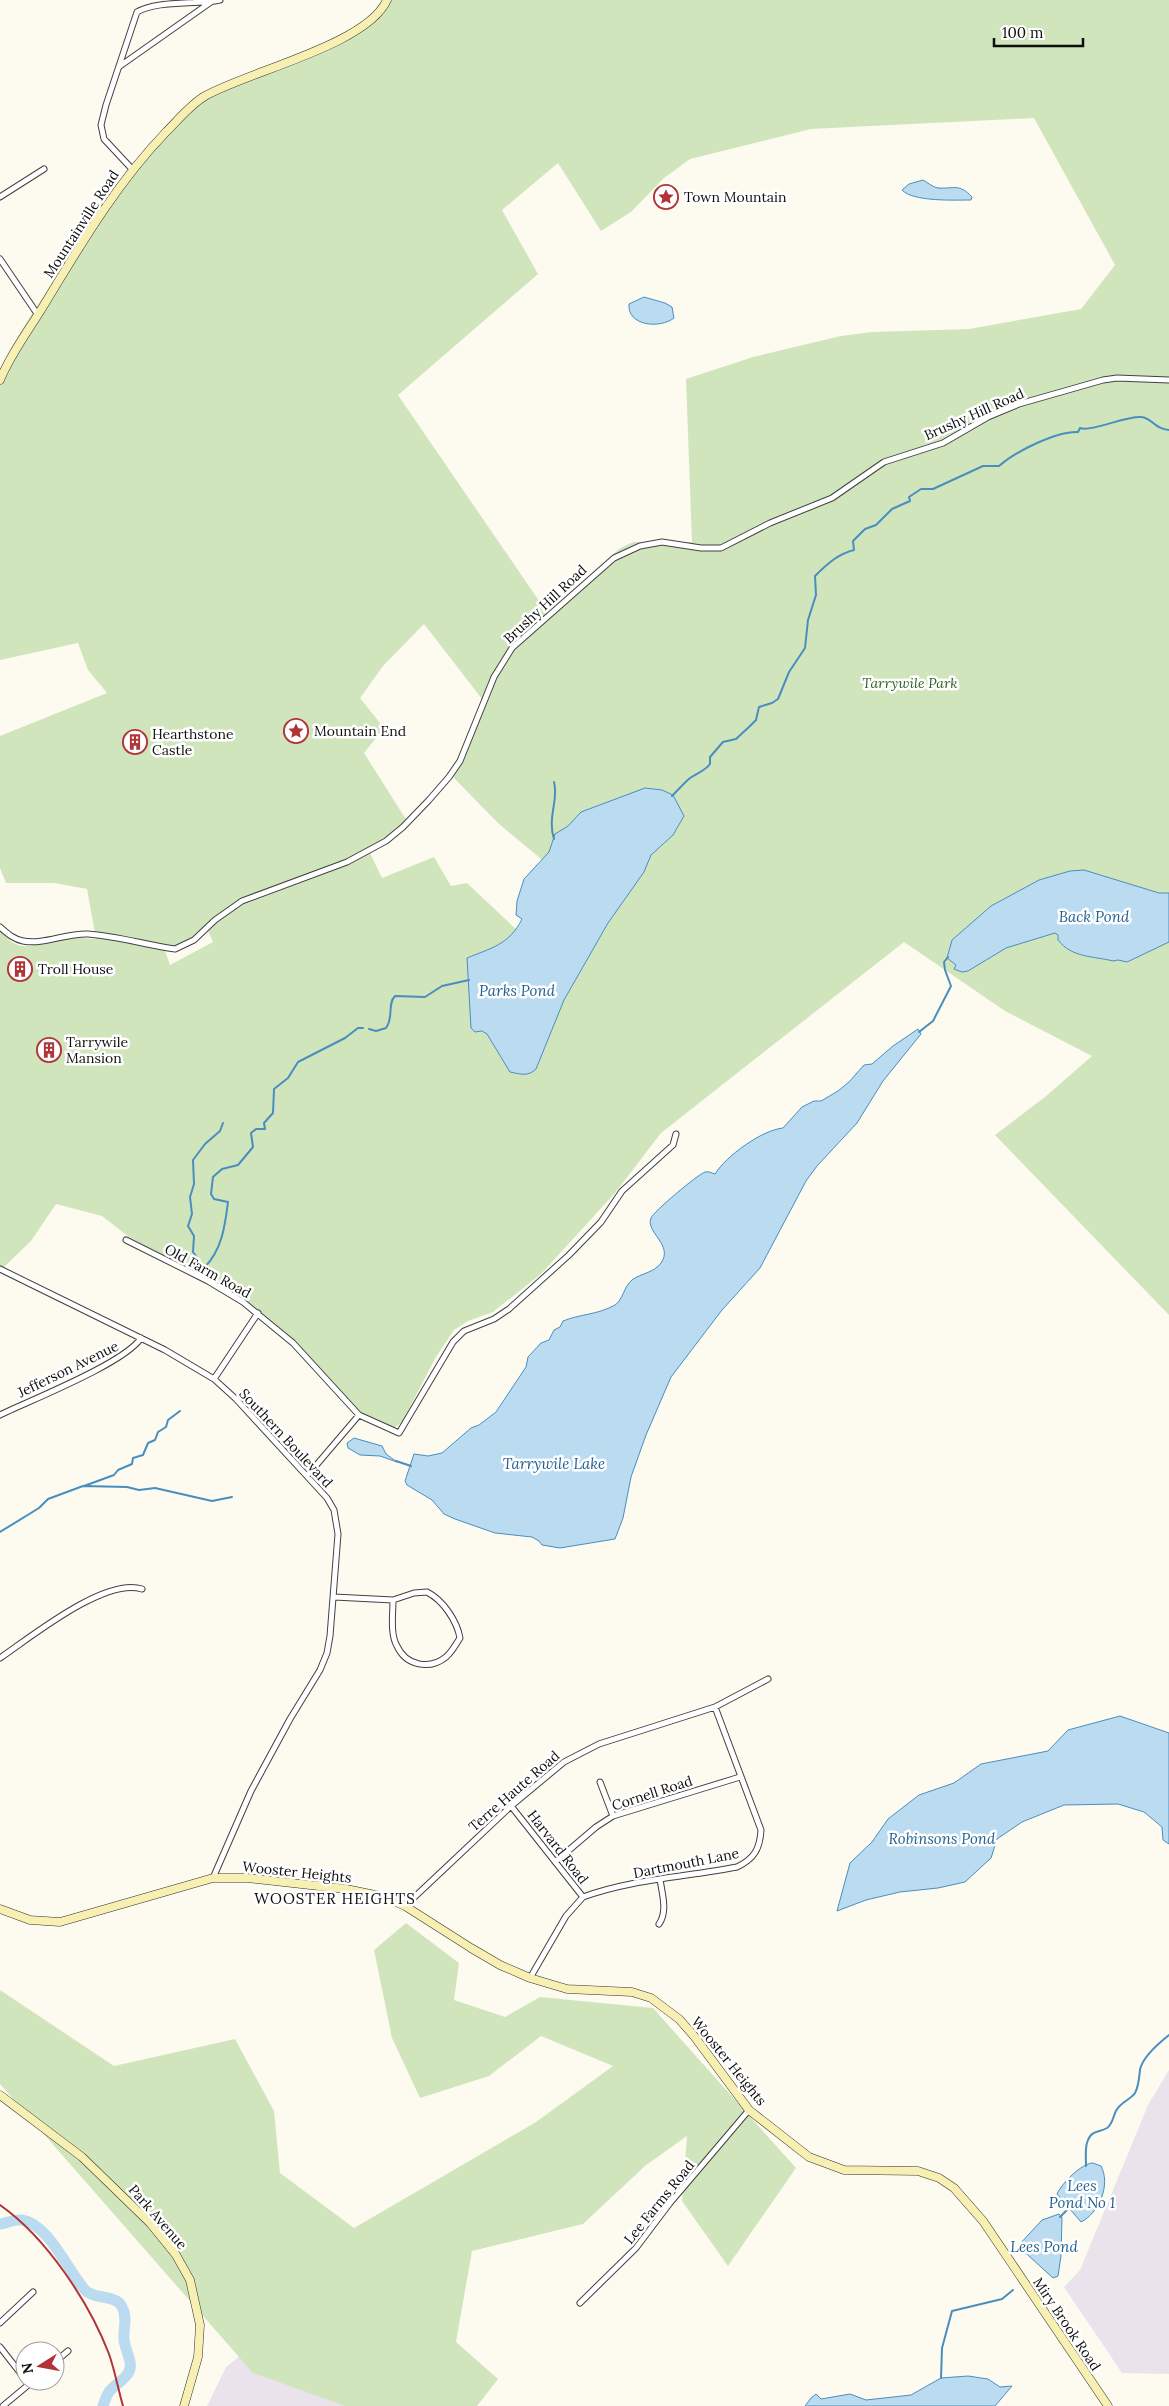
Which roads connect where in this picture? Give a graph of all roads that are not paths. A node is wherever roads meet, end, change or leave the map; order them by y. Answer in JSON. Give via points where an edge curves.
{"nodes":[{"id":1,"x":220,"y":0,"type":"edge"},
{"id":2,"x":387,"y":0,"type":"edge"},
{"id":3,"x":211,"y":2,"type":"junction"},
{"id":4,"x":120,"y":66,"type":"junction"},
{"id":5,"x":44,"y":169,"type":"dead end"},
{"id":6,"x":132,"y":169,"type":"junction"},
{"id":7,"x":0,"y":197,"type":"edge"},
{"id":8,"x":0,"y":259,"type":"edge"},
{"id":9,"x":38,"y":315,"type":"junction"},
{"id":10,"x":0,"y":380,"type":"edge"},
{"id":11,"x":1169,"y":380,"type":"edge"},
{"id":12,"x":0,"y":927,"type":"edge"},
{"id":13,"x":676,"y":1134,"type":"dead end"},
{"id":14,"x":126,"y":1240,"type":"dead end"},
{"id":15,"x":1,"y":1270,"type":"edge"},
{"id":16,"x":258,"y":1313,"type":"junction"},
{"id":17,"x":141,"y":1338,"type":"junction"},
{"id":18,"x":214,"y":1379,"type":"junction"},
{"id":19,"x":0,"y":1415,"type":"edge"},
{"id":20,"x":358,"y":1415,"type":"junction"},
{"id":21,"x":307,"y":1476,"type":"junction"},
{"id":22,"x":142,"y":1589,"type":"dead end"},
{"id":23,"x":334,"y":1597,"type":"junction"},
{"id":24,"x":393,"y":1600,"type":"junction"},
{"id":25,"x":0,"y":1658,"type":"edge"},
{"id":26,"x":768,"y":1679,"type":"dead end"},
{"id":27,"x":715,"y":1707,"type":"junction"},
{"id":28,"x":740,"y":1776,"type":"junction"},
{"id":29,"x":600,"y":1782,"type":"dead end"},
{"id":30,"x":511,"y":1806,"type":"junction"},
{"id":31,"x":613,"y":1816,"type":"junction"},
{"id":32,"x":555,"y":1862,"type":"junction"},
{"id":33,"x":213,"y":1878,"type":"junction"},
{"id":34,"x":660,"y":1879,"type":"junction"},
{"id":35,"x":583,"y":1897,"type":"junction"},
{"id":36,"x":405,"y":1906,"type":"junction"},
{"id":37,"x":0,"y":1909,"type":"edge"},
{"id":38,"x":659,"y":1924,"type":"dead end"},
{"id":39,"x":530,"y":1978,"type":"junction"},
{"id":40,"x":0,"y":2095,"type":"edge"},
{"id":41,"x":749,"y":2110,"type":"junction"},
{"id":42,"x":893,"y":2170,"type":"joint"},
{"id":43,"x":34,"y":2292,"type":"dead end"},
{"id":44,"x":580,"y":2303,"type":"dead end"},
{"id":45,"x":0,"y":2323,"type":"edge"},
{"id":46,"x":0,"y":2347,"type":"edge"},
{"id":47,"x":68,"y":2351,"type":"dead end"},
{"id":48,"x":65,"y":2354,"type":"edge"},
{"id":49,"x":15,"y":2365,"type":"edge"},
{"id":50,"x":18,"y":2391,"type":"edge"},
{"id":51,"x":3,"y":2406,"type":"edge"},
{"id":52,"x":184,"y":2406,"type":"edge"},
{"id":53,"x":1108,"y":2406,"type":"edge"}],
"edges":[{"from":1,"to":3,"type":"street"},
{"from":2,"to":6,"type":"main road","name":"Mountainville Road","via":[[373,18],[346,36],[204,96]]},
{"from":3,"to":4,"type":"street"},
{"from":3,"to":4,"type":"street","via":[[144,8],[137,12]]},
{"from":4,"to":6,"type":"street","via":[[101,126],[104,139]]},
{"from":5,"to":7,"type":"street"},
{"from":6,"to":9,"type":"main road","name":"Mountainville Road","via":[[106,204]]},
{"from":8,"to":9,"type":"street"},
{"from":9,"to":10,"type":"main road","name":"Mountainville Road"},
{"from":11,"to":12,"type":"street","name":"Brushy Hill Road","via":[[1109,379],[1019,404],[943,443],[884,462],[824,502],[770,523],[721,548],[662,542],[640,546],[614,558],[512,648],[494,678],[460,761],[434,795],[403,827],[347,862],[242,901],[184,946],[175,949],[88,934],[22,940],[12,937]]},
{"from":13,"to":20,"type":"street","via":[[673,1145],[622,1191],[601,1222],[569,1256],[509,1309],[464,1331],[453,1342],[399,1433]]},
{"from":14,"to":16,"type":"street","name":"Old Farm Road","via":[[227,1291]]},
{"from":15,"to":17,"type":"street","name":"Southern Boulevard"},
{"from":16,"to":18,"type":"street"},
{"from":16,"to":20,"type":"street","name":"Old Farm Road","via":[[293,1343]]},
{"from":17,"to":18,"type":"street","name":"Southern Boulevard"},
{"from":17,"to":19,"type":"street","name":"Jefferson Avenue","via":[[136,1346],[118,1359]]},
{"from":18,"to":21,"type":"street","name":"Southern Boulevard"},
{"from":20,"to":21,"type":"street"},
{"from":21,"to":23,"type":"street","name":"Southern Boulevard","via":[[327,1498],[337,1522]]},
{"from":22,"to":25,"type":"street","via":[[125,1587],[95,1597]]},
{"from":23,"to":24,"type":"street"},
{"from":23,"to":33,"type":"street","name":"Southern Boulevard","via":[[330,1636],[320,1670],[259,1776]]},
{"from":24,"to":24,"type":"street","via":[[396,1646],[404,1657],[425,1665],[446,1656],[460,1638],[435,1596],[426,1592],[414,1593]]},
{"from":26,"to":27,"type":"street","name":"Terre Haute Road"},
{"from":27,"to":28,"type":"street","name":"Dartmouth Lane"},
{"from":27,"to":30,"type":"street","name":"Terre Haute Road","via":[[582,1751]]},
{"from":28,"to":31,"type":"street","name":"Cornell Road"},
{"from":28,"to":34,"type":"street","name":"Dartmouth Lane","via":[[761,1830],[760,1845],[755,1855],[737,1867]]},
{"from":29,"to":31,"type":"street"},
{"from":30,"to":32,"type":"street","name":"Harvard Road"},
{"from":30,"to":36,"type":"street","name":"Terre Haute Road"},
{"from":31,"to":32,"type":"street","name":"Cornell Road"},
{"from":32,"to":35,"type":"street","name":"Harvard Road"},
{"from":33,"to":36,"type":"main road","name":"Wooster Heights","via":[[247,1878],[346,1889],[385,1897]]},
{"from":33,"to":37,"type":"main road","name":"Wooster Heights","via":[[60,1922],[30,1920]]},
{"from":34,"to":35,"type":"street","name":"Dartmouth Lane"},
{"from":34,"to":38,"type":"street","via":[[664,1917]]},
{"from":35,"to":39,"type":"street","name":"Harvard Road","via":[[566,1916]]},
{"from":36,"to":39,"type":"main road","name":"Wooster Heights","via":[[500,1965]]},
{"from":39,"to":41,"type":"main road","name":"Wooster Heights","via":[[567,1989],[632,1992],[651,1998],[694,2036]]},
{"from":40,"to":52,"type":"main road","name":"Park Avenue","via":[[82,2156],[160,2234],[176,2255],[190,2280],[200,2325],[198,2357]]},
{"from":41,"to":42,"type":"main road","name":"Wooster Heights","via":[[809,2157],[826,2165],[865,2172]]},
{"from":41,"to":44,"type":"street","name":"Lee Farms Road","via":[[636,2248]]},
{"from":42,"to":53,"type":"main road","name":"Miry Brook Road","via":[[918,2171],[939,2178],[967,2200]]},
{"from":43,"to":45,"type":"street"},
{"from":46,"to":49,"type":"street"},
{"from":47,"to":48,"type":"street"},
{"from":50,"to":51,"type":"street"}]}
